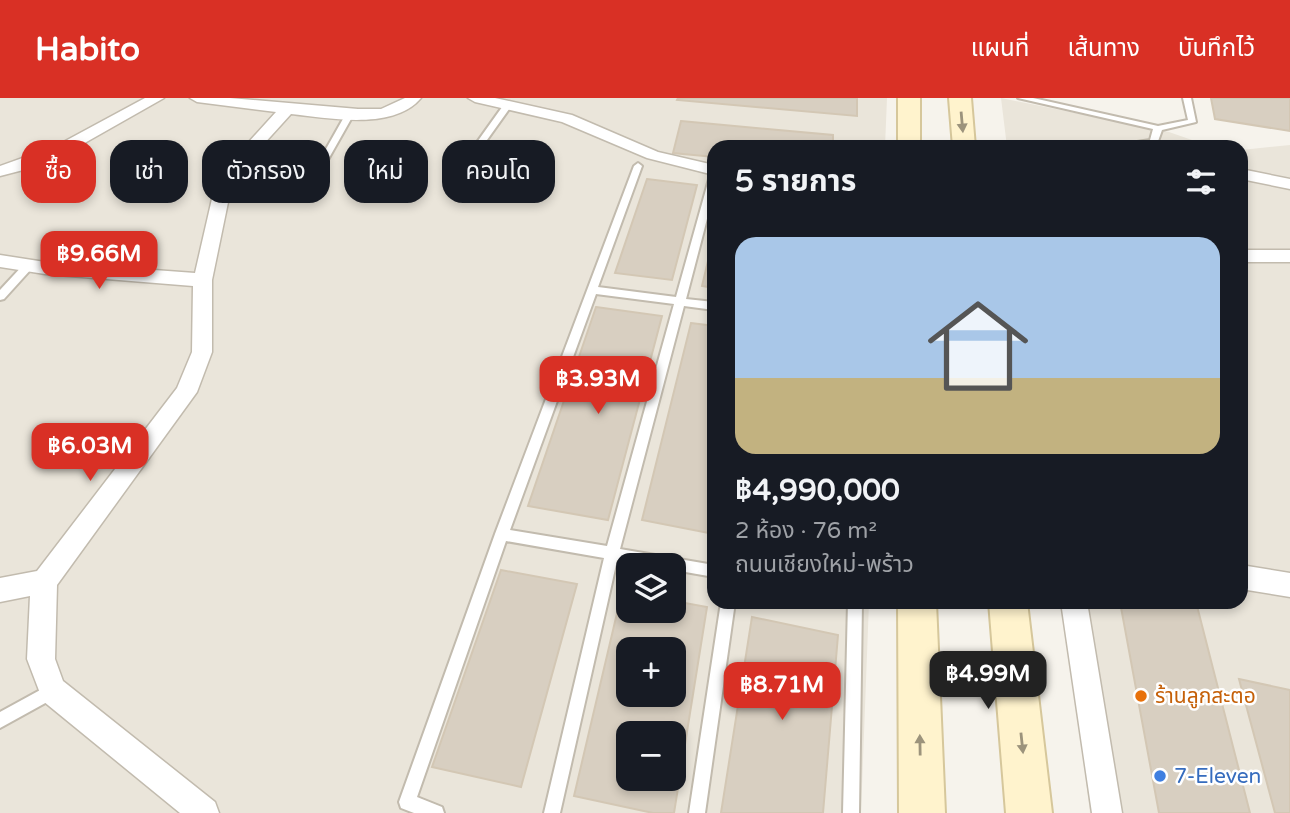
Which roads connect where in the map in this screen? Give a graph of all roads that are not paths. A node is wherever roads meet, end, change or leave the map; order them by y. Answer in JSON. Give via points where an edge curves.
{"nodes":[{"id":1,"x":157,"y":98,"type":"edge"},
{"id":2,"x":197,"y":98,"type":"edge"},
{"id":3,"x":342,"y":98,"type":"edge"},
{"id":4,"x":414,"y":98,"type":"edge"},
{"id":5,"x":475,"y":98,"type":"edge"},
{"id":6,"x":909,"y":98,"type":"edge"},
{"id":7,"x":960,"y":98,"type":"edge"},
{"id":8,"x":1022,"y":98,"type":"edge"},
{"id":9,"x":1187,"y":98,"type":"edge"},
{"id":10,"x":514,"y":103,"type":"edge"},
{"id":11,"x":288,"y":108,"type":"junction"},
{"id":12,"x":324,"y":112,"type":"junction"},
{"id":13,"x":351,"y":112,"type":"junction"},
{"id":14,"x":1158,"y":128,"type":"junction"},
{"id":15,"x":485,"y":140,"type":"edge"},
{"id":16,"x":909,"y":140,"type":"edge"},
{"id":17,"x":963,"y":140,"type":"edge"},
{"id":18,"x":1155,"y":140,"type":"edge"},
{"id":19,"x":330,"y":149,"type":"edge"},
{"id":20,"x":638,"y":166,"type":"dead end"},
{"id":21,"x":19,"y":167,"type":"junction"},
{"id":22,"x":0,"y":171,"type":"edge"},
{"id":23,"x":707,"y":173,"type":"edge"},
{"id":24,"x":1248,"y":175,"type":"edge"},
{"id":25,"x":1290,"y":184,"type":"edge"},
{"id":26,"x":1,"y":190,"type":"edge"},
{"id":27,"x":707,"y":198,"type":"edge"},
{"id":28,"x":1248,"y":256,"type":"edge"},
{"id":29,"x":1290,"y":256,"type":"edge"},
{"id":30,"x":0,"y":261,"type":"edge"},
{"id":31,"x":29,"y":265,"type":"junction"},
{"id":32,"x":203,"y":279,"type":"junction"},
{"id":33,"x":592,"y":290,"type":"junction"},
{"id":34,"x":0,"y":296,"type":"edge"},
{"id":35,"x":680,"y":301,"type":"junction"},
{"id":36,"x":707,"y":305,"type":"edge"},
{"id":37,"x":502,"y":534,"type":"junction"},
{"id":38,"x":612,"y":553,"type":"junction"},
{"id":39,"x":707,"y":570,"type":"edge"},
{"id":40,"x":1248,"y":578,"type":"edge"},
{"id":41,"x":44,"y":583,"type":"junction"},
{"id":42,"x":1290,"y":585,"type":"edge"},
{"id":43,"x":0,"y":590,"type":"edge"},
{"id":44,"x":727,"y":609,"type":"edge"},
{"id":45,"x":855,"y":609,"type":"edge"},
{"id":46,"x":918,"y":609,"type":"edge"},
{"id":47,"x":1009,"y":609,"type":"edge"},
{"id":48,"x":1075,"y":609,"type":"edge"},
{"id":49,"x":53,"y":691,"type":"junction"},
{"id":50,"x":0,"y":720,"type":"edge"},
{"id":51,"x":204,"y":813,"type":"edge"},
{"id":52,"x":436,"y":813,"type":"edge"},
{"id":53,"x":552,"y":813,"type":"edge"},
{"id":54,"x":697,"y":813,"type":"edge"},
{"id":55,"x":851,"y":813,"type":"edge"},
{"id":56,"x":922,"y":813,"type":"edge"},
{"id":57,"x":1029,"y":813,"type":"edge"},
{"id":58,"x":1107,"y":813,"type":"edge"}],
"edges":[{"from":1,"to":21,"type":"street","via":[[69,147]]},
{"from":2,"to":11,"type":"street"},
{"from":3,"to":12,"type":"street"},
{"from":4,"to":13,"type":"street","via":[[396,110]]},
{"from":5,"to":10,"type":"street"},
{"from":6,"to":16,"type":"main road"},
{"from":7,"to":17,"type":"main road","one_way":true},
{"from":8,"to":14,"type":"lane"},
{"from":9,"to":14,"type":"lane","via":[[1192,122]]},
{"from":10,"to":15,"type":"lane"},
{"from":10,"to":23,"type":"street","via":[[567,118]]},
{"from":11,"to":12,"type":"street"},
{"from":11,"to":32,"type":"street","via":[[225,177]]},
{"from":12,"to":13,"type":"street"},
{"from":13,"to":19,"type":"lane"},
{"from":14,"to":18,"type":"lane"},
{"from":20,"to":33,"type":"lane"},
{"from":21,"to":22,"type":"street"},
{"from":21,"to":26,"type":"street"},
{"from":24,"to":25,"type":"street"},
{"from":27,"to":35,"type":"lane"},
{"from":28,"to":29,"type":"street"},
{"from":30,"to":31,"type":"street"},
{"from":31,"to":32,"type":"street"},
{"from":31,"to":34,"type":"lane"},
{"from":32,"to":41,"type":"street","via":[[202,352],[186,392]]},
{"from":33,"to":35,"type":"lane"},
{"from":33,"to":37,"type":"lane"},
{"from":35,"to":36,"type":"lane"},
{"from":35,"to":38,"type":"lane"},
{"from":37,"to":38,"type":"lane"},
{"from":37,"to":52,"type":"lane","via":[[407,802]]},
{"from":38,"to":39,"type":"lane"},
{"from":38,"to":53,"type":"lane"},
{"from":40,"to":42,"type":"street"},
{"from":41,"to":43,"type":"street"},
{"from":41,"to":49,"type":"street","via":[[41,659]]},
{"from":44,"to":54,"type":"lane"},
{"from":45,"to":55,"type":"lane"},
{"from":56,"to":46,"type":"main road","one_way":true},
{"from":47,"to":57,"type":"main road","one_way":true},
{"from":48,"to":58,"type":"street"},
{"from":49,"to":50,"type":"lane"},
{"from":49,"to":51,"type":"street"}]}
